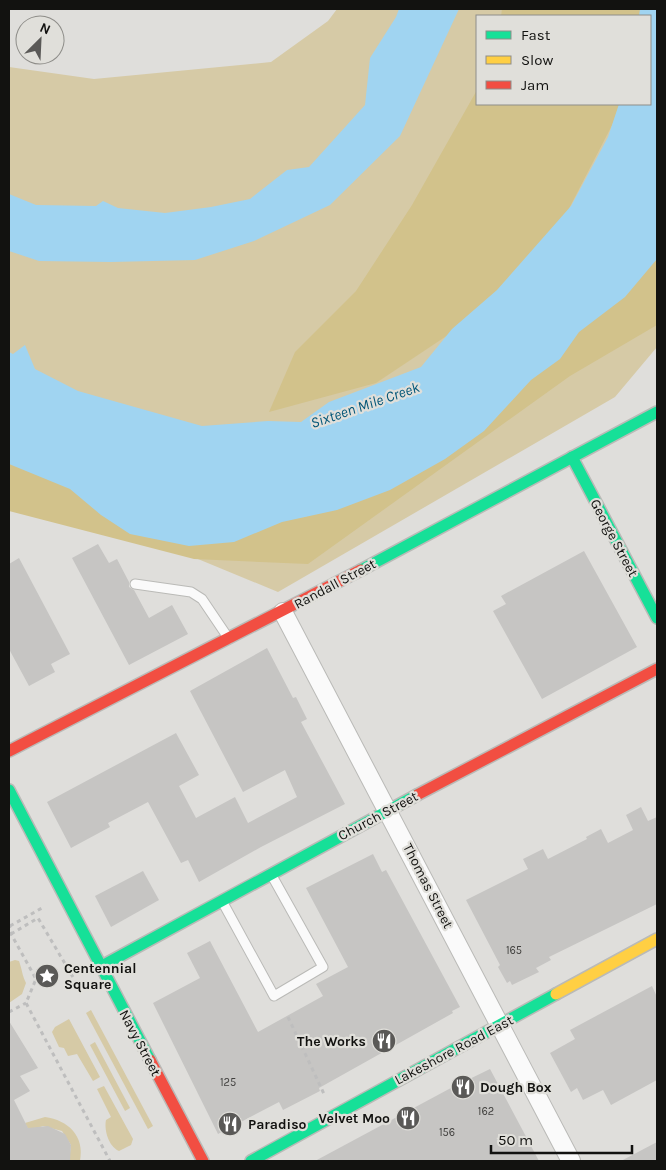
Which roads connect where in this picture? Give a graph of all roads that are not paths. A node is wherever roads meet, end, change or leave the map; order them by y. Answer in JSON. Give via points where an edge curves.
{"nodes":[{"id":1,"x":657,"y":412,"type":"edge"},
{"id":2,"x":572,"y":457,"type":"junction"},
{"id":3,"x":135,"y":584,"type":"dead end"},
{"id":4,"x":283,"y":612,"type":"junction"},
{"id":5,"x":657,"y":618,"type":"edge"},
{"id":6,"x":230,"y":639,"type":"junction"},
{"id":7,"x":657,"y":669,"type":"edge"},
{"id":8,"x":9,"y":751,"type":"edge"},
{"id":9,"x":9,"y":790,"type":"edge"},
{"id":10,"x":388,"y":810,"type":"junction"},
{"id":11,"x":22,"y":842,"type":"dead end"},
{"id":12,"x":48,"y":868,"type":"junction"},
{"id":13,"x":271,"y":874,"type":"junction"},
{"id":14,"x":222,"y":901,"type":"junction"},
{"id":15,"x":657,"y":939,"type":"edge"},
{"id":16,"x":100,"y":966,"type":"junction"},
{"id":17,"x":499,"y":1025,"type":"junction"},
{"id":18,"x":203,"y":1161,"type":"edge"},
{"id":19,"x":251,"y":1161,"type":"edge"},
{"id":20,"x":571,"y":1161,"type":"edge"}],
"edges":[{"from":1,"to":2,"type":"street","name":"Randall Street"},
{"from":2,"to":4,"type":"street","name":"Randall Street"},
{"from":2,"to":5,"type":"street","name":"George Street"},
{"from":3,"to":6,"type":"lane","via":[[191,592],[202,599]]},
{"from":4,"to":6,"type":"street","name":"Randall Street"},
{"from":4,"to":10,"type":"street","name":"Thomas Street"},
{"from":6,"to":8,"type":"street","name":"Randall Street"},
{"from":7,"to":10,"type":"street","name":"Church Street"},
{"from":9,"to":12,"type":"street","name":"Navy Street"},
{"from":10,"to":13,"type":"street","name":"Church Street"},
{"from":10,"to":17,"type":"street","name":"Thomas Street"},
{"from":11,"to":12,"type":"street"},
{"from":12,"to":16,"type":"street","name":"Navy Street"},
{"from":13,"to":14,"type":"street","name":"Church Street"},
{"from":13,"to":14,"type":"lane","via":[[323,967],[274,996]]},
{"from":14,"to":16,"type":"street","name":"Church Street"},
{"from":15,"to":17,"type":"street","name":"Lakeshore Road East"},
{"from":16,"to":18,"type":"street","name":"Navy Street"},
{"from":17,"to":19,"type":"street","name":"Lakeshore Road East"},
{"from":17,"to":20,"type":"street","name":"Thomas Street"}]}
